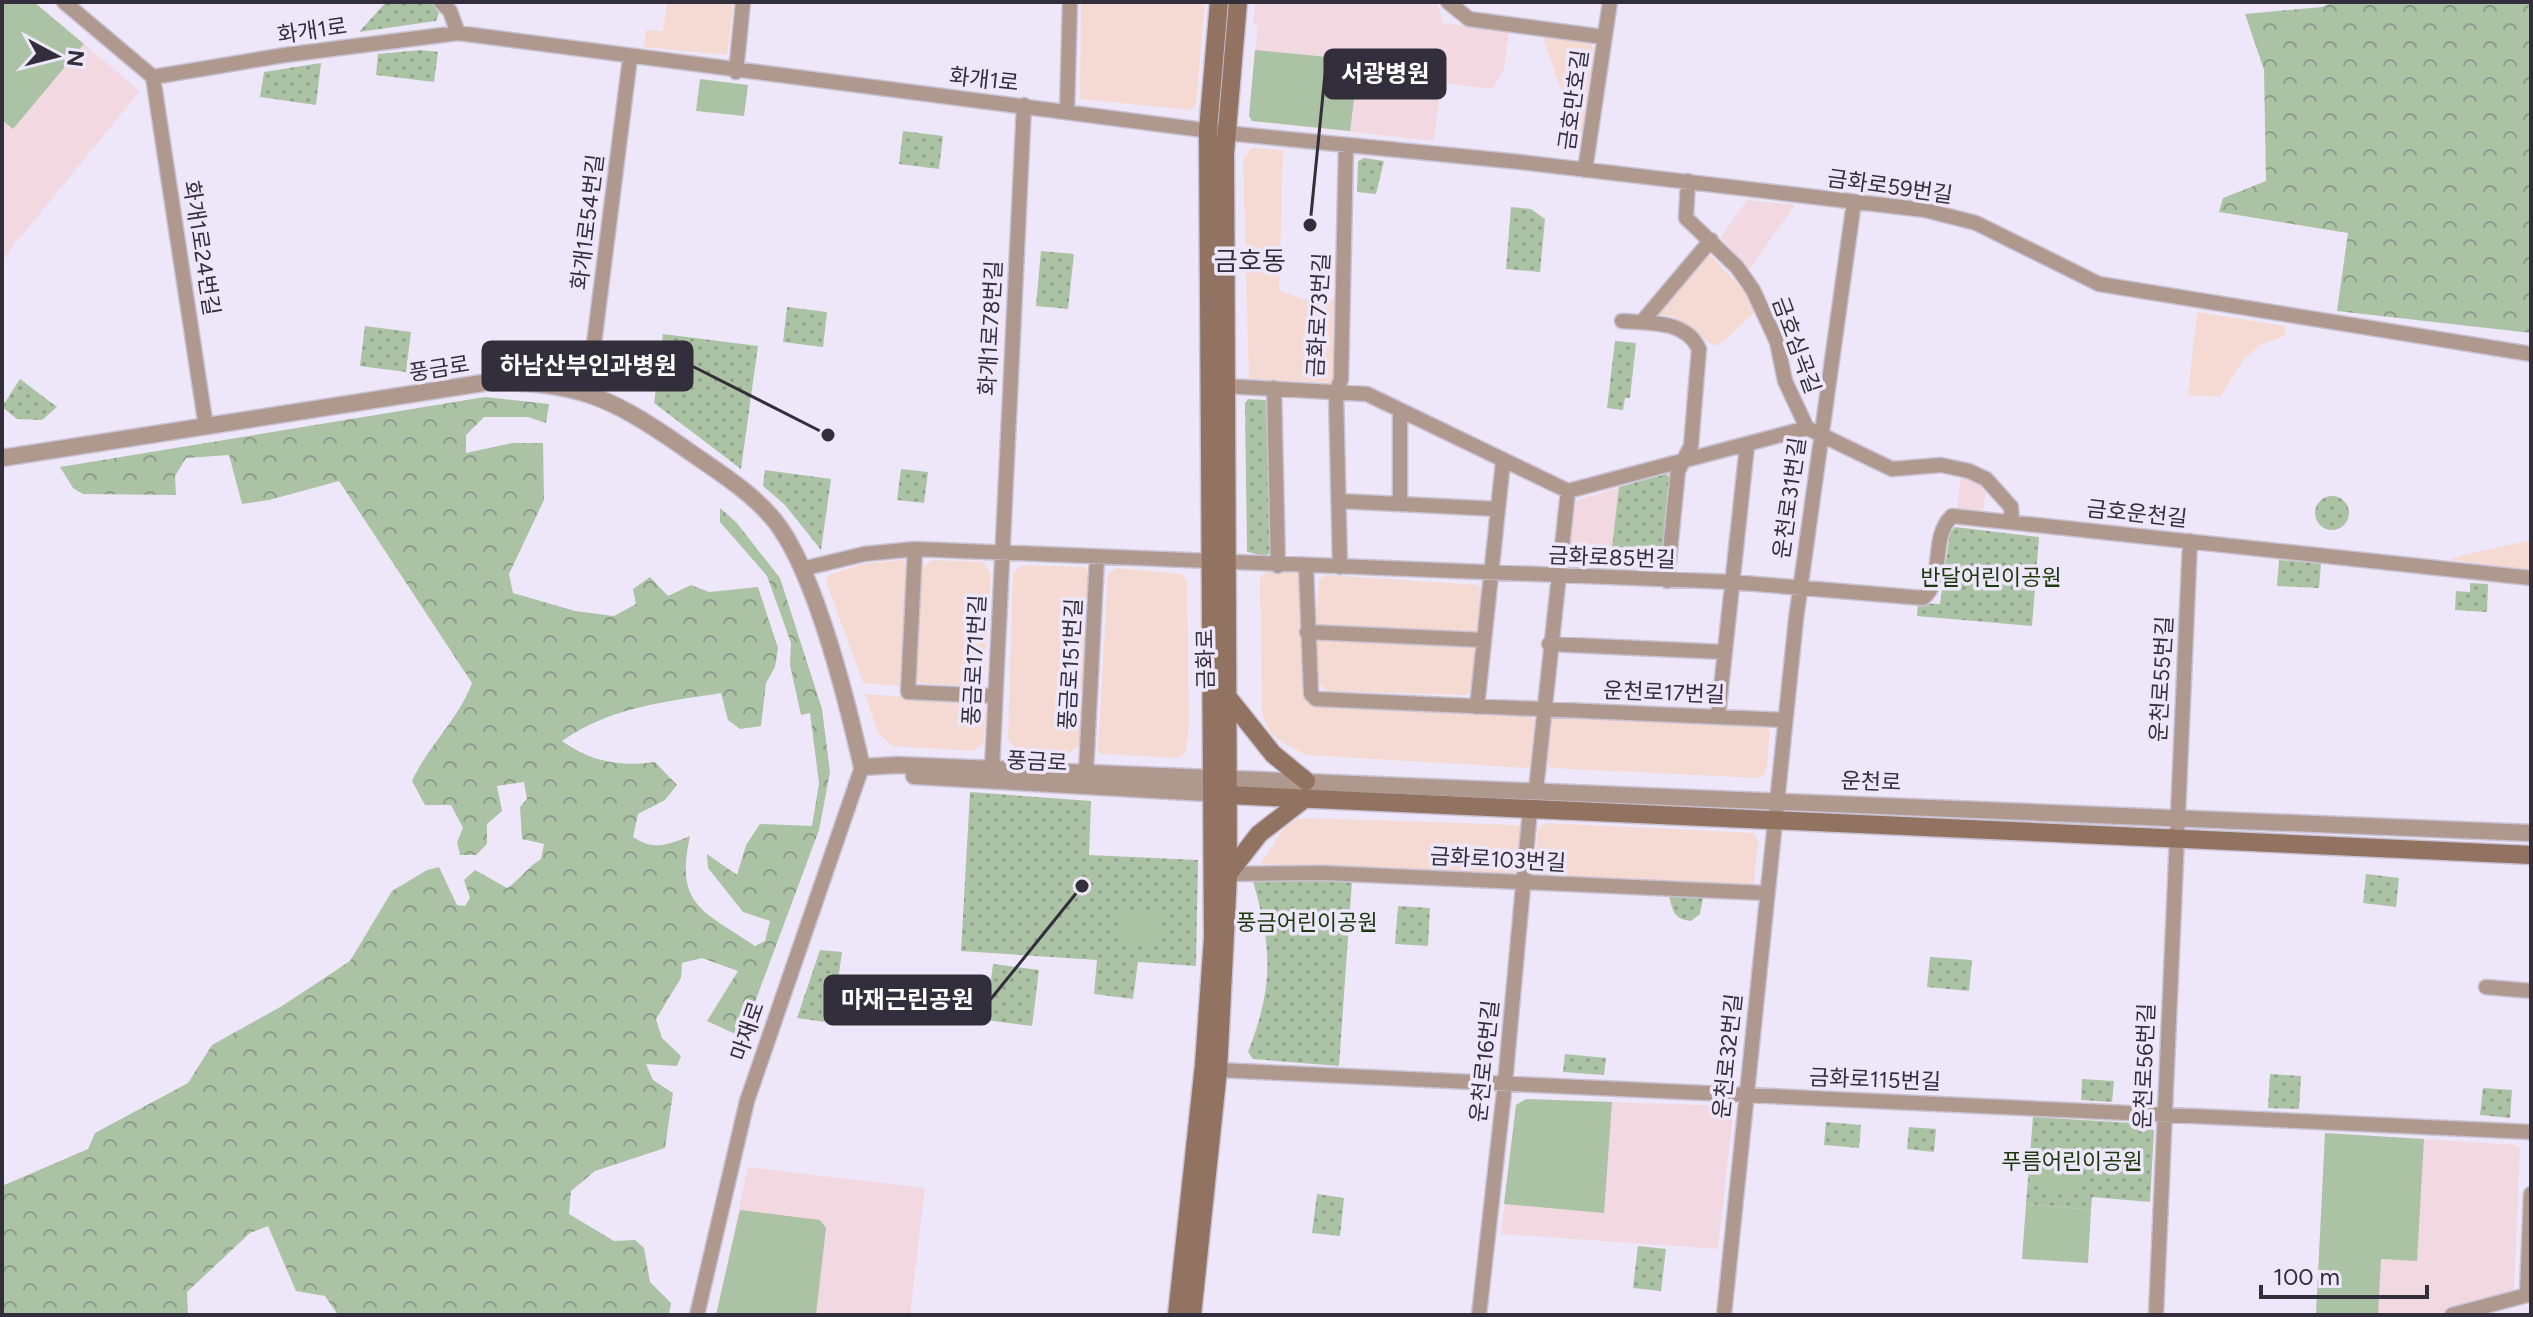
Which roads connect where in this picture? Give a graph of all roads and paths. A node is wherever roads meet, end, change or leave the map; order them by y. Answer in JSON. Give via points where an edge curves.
{"nodes":[{"id":1,"x":64,"y":2,"type":"edge"},
{"id":2,"x":441,"y":2,"type":"edge"},
{"id":3,"x":743,"y":2,"type":"edge"},
{"id":4,"x":1070,"y":2,"type":"edge"},
{"id":5,"x":1219,"y":2,"type":"edge"},
{"id":6,"x":1238,"y":2,"type":"edge"},
{"id":7,"x":1448,"y":2,"type":"edge"},
{"id":8,"x":1610,"y":2,"type":"edge"},
{"id":9,"x":458,"y":33,"type":"junction"},
{"id":10,"x":1604,"y":37,"type":"junction"},
{"id":11,"x":630,"y":58,"type":"junction"},
{"id":12,"x":736,"y":72,"type":"junction"},
{"id":13,"x":153,"y":77,"type":"junction"},
{"id":14,"x":1024,"y":105,"type":"junction"},
{"id":15,"x":1067,"y":111,"type":"junction"},
{"id":16,"x":1217,"y":131,"type":"junction"},
{"id":17,"x":1346,"y":145,"type":"junction"},
{"id":18,"x":1585,"y":170,"type":"junction"},
{"id":19,"x":1688,"y":181,"type":"junction"},
{"id":20,"x":1854,"y":202,"type":"junction"},
{"id":21,"x":1711,"y":240,"type":"junction"},
{"id":22,"x":1622,"y":321,"type":"dead end"},
{"id":23,"x":1642,"y":322,"type":"junction"},
{"id":24,"x":2531,"y":354,"type":"edge"},
{"id":25,"x":1225,"y":386,"type":"junction"},
{"id":26,"x":1274,"y":388,"type":"junction"},
{"id":27,"x":588,"y":391,"type":"junction"},
{"id":28,"x":1336,"y":392,"type":"junction"},
{"id":29,"x":1400,"y":412,"type":"junction"},
{"id":30,"x":206,"y":427,"type":"junction"},
{"id":31,"x":1813,"y":431,"type":"junction"},
{"id":32,"x":1747,"y":446,"type":"junction"},
{"id":33,"x":2,"y":458,"type":"edge"},
{"id":34,"x":1503,"y":462,"type":"junction"},
{"id":35,"x":1684,"y":462,"type":"junction"},
{"id":36,"x":1568,"y":491,"type":"junction"},
{"id":37,"x":1339,"y":501,"type":"junction"},
{"id":38,"x":1400,"y":504,"type":"junction"},
{"id":39,"x":1498,"y":509,"type":"junction"},
{"id":40,"x":2012,"y":522,"type":"junction"},
{"id":41,"x":2190,"y":541,"type":"junction"},
{"id":42,"x":915,"y":549,"type":"junction"},
{"id":43,"x":1001,"y":553,"type":"junction"},
{"id":44,"x":1097,"y":557,"type":"junction"},
{"id":45,"x":1209,"y":563,"type":"junction"},
{"id":46,"x":1229,"y":563,"type":"junction"},
{"id":47,"x":1278,"y":566,"type":"junction"},
{"id":48,"x":1306,"y":566,"type":"junction"},
{"id":49,"x":1340,"y":567,"type":"junction"},
{"id":50,"x":802,"y":569,"type":"junction"},
{"id":51,"x":1491,"y":575,"type":"junction"},
{"id":52,"x":1557,"y":576,"type":"junction"},
{"id":53,"x":2531,"y":578,"type":"edge"},
{"id":54,"x":1667,"y":581,"type":"junction"},
{"id":55,"x":1732,"y":582,"type":"junction"},
{"id":56,"x":1799,"y":588,"type":"junction"},
{"id":57,"x":1307,"y":632,"type":"junction"},
{"id":58,"x":1484,"y":640,"type":"junction"},
{"id":59,"x":1549,"y":644,"type":"junction"},
{"id":60,"x":1725,"y":652,"type":"junction"},
{"id":61,"x":994,"y":696,"type":"junction"},
{"id":62,"x":1230,"y":700,"type":"junction"},
{"id":63,"x":1477,"y":707,"type":"junction"},
{"id":64,"x":1543,"y":710,"type":"junction"},
{"id":65,"x":1718,"y":716,"type":"junction"},
{"id":66,"x":1784,"y":720,"type":"junction"},
{"id":67,"x":862,"y":767,"type":"junction"},
{"id":68,"x":992,"y":769,"type":"junction"},
{"id":69,"x":1086,"y":772,"type":"junction"},
{"id":70,"x":1219,"y":785,"type":"junction"},
{"id":71,"x":1304,"y":790,"type":"junction"},
{"id":72,"x":1536,"y":790,"type":"junction"},
{"id":73,"x":1775,"y":800,"type":"junction"},
{"id":74,"x":1530,"y":810,"type":"junction"},
{"id":75,"x":2176,"y":819,"type":"junction"},
{"id":76,"x":1773,"y":821,"type":"junction"},
{"id":77,"x":2531,"y":833,"type":"edge"},
{"id":78,"x":2175,"y":841,"type":"junction"},
{"id":79,"x":2531,"y":855,"type":"edge"},
{"id":80,"x":1228,"y":874,"type":"junction"},
{"id":81,"x":1523,"y":882,"type":"junction"},
{"id":82,"x":1765,"y":893,"type":"junction"},
{"id":83,"x":2486,"y":987,"type":"dead end"},
{"id":84,"x":2531,"y":991,"type":"edge"},
{"id":85,"x":1218,"y":1070,"type":"junction"},
{"id":86,"x":1505,"y":1083,"type":"junction"},
{"id":87,"x":1746,"y":1094,"type":"junction"},
{"id":88,"x":2164,"y":1115,"type":"junction"},
{"id":89,"x":2531,"y":1132,"type":"edge"},
{"id":90,"x":2531,"y":1194,"type":"edge"},
{"id":91,"x":2529,"y":1294,"type":"edge"},
{"id":92,"x":697,"y":1315,"type":"edge"},
{"id":93,"x":1177,"y":1315,"type":"edge"},
{"id":94,"x":1192,"y":1315,"type":"edge"},
{"id":95,"x":1479,"y":1315,"type":"edge"},
{"id":96,"x":1724,"y":1315,"type":"edge"},
{"id":97,"x":2156,"y":1315,"type":"edge"},
{"id":98,"x":2452,"y":1315,"type":"edge"}],
"edges":[{"from":1,"to":13,"type":"street"},
{"from":2,"to":9,"type":"street"},
{"from":3,"to":12,"type":"street"},
{"from":4,"to":15,"type":"street"},
{"from":5,"to":16,"type":"main road","name":"금화로"},
{"from":6,"to":16,"type":"main road","name":"금화로"},
{"from":7,"to":10,"type":"street","name":"금호만호길","via":[[1469,19]]},
{"from":8,"to":10,"type":"street","name":"금호만호길"},
{"from":9,"to":11,"type":"street","name":"화개1로"},
{"from":9,"to":13,"type":"street","name":"화개1로"},
{"from":10,"to":18,"type":"street","name":"금호만호길"},
{"from":11,"to":12,"type":"street","name":"화개1로"},
{"from":11,"to":27,"type":"street","name":"화개1로54번길"},
{"from":12,"to":14,"type":"street","name":"화개1로"},
{"from":13,"to":30,"type":"street","name":"화개1로24번길"},
{"from":14,"to":15,"type":"street","name":"화개1로"},
{"from":14,"to":43,"type":"street","name":"화개1로78번길"},
{"from":15,"to":16,"type":"street","name":"화개1로"},
{"from":16,"to":17,"type":"street","name":"금화로59번길"},
{"from":16,"to":25,"type":"main road","name":"금화로"},
{"from":16,"to":45,"type":"main road","name":"금화로"},
{"from":17,"to":18,"type":"street","name":"금화로59번길"},
{"from":17,"to":28,"type":"street","name":"금화로73번길","via":[[1341,380]]},
{"from":18,"to":19,"type":"street","name":"금화로59번길"},
{"from":19,"to":20,"type":"street","name":"금화로59번길"},
{"from":19,"to":21,"type":"street","name":"금호심곡길","via":[[1686,218]]},
{"from":20,"to":24,"type":"street","name":"금화로59번길","via":[[1925,210],[1976,223],[2099,284]]},
{"from":20,"to":31,"type":"street","name":"운천로31번길"},
{"from":21,"to":23,"type":"street"},
{"from":21,"to":31,"type":"street","name":"금호심곡길","via":[[1753,290],[1777,342],[1785,381]]},
{"from":22,"to":23,"type":"street"},
{"from":23,"to":35,"type":"street","via":[[1675,327],[1698,345],[1691,446]]},
{"from":25,"to":26,"type":"street","name":"금화로73번길"},
{"from":25,"to":46,"type":"main road","name":"금화로"},
{"from":26,"to":28,"type":"street","name":"금화로73번길"},
{"from":26,"to":47,"type":"street","name":"금화로73번길"},
{"from":27,"to":30,"type":"street","name":"풍금로","via":[[536,382],[489,382]]},
{"from":27,"to":50,"type":"street","name":"풍금로","via":[[628,409],[744,491],[775,522]]},
{"from":28,"to":29,"type":"street","name":"금화로73번길","via":[[1367,394]]},
{"from":28,"to":37,"type":"street","name":"금화로73번길"},
{"from":29,"to":34,"type":"street","name":"금화로73번길"},
{"from":29,"to":38,"type":"street"},
{"from":30,"to":33,"type":"street","name":"풍금로"},
{"from":31,"to":32,"type":"street"},
{"from":31,"to":40,"type":"street","via":[[1892,469],[1941,465],[1969,471],[1986,479],[2011,507]]},
{"from":31,"to":56,"type":"street","name":"운천로31번길"},
{"from":32,"to":35,"type":"street"},
{"from":32,"to":55,"type":"street"},
{"from":34,"to":36,"type":"street","name":"금화로73번길"},
{"from":34,"to":39,"type":"street"},
{"from":35,"to":36,"type":"street"},
{"from":35,"to":54,"type":"street","via":[[1678,471]]},
{"from":36,"to":52,"type":"street"},
{"from":37,"to":38,"type":"street"},
{"from":37,"to":49,"type":"street","name":"금화로73번길"},
{"from":38,"to":39,"type":"street"},
{"from":39,"to":51,"type":"street"},
{"from":40,"to":41,"type":"street","name":"금호운천길"},
{"from":40,"to":56,"type":"street","name":"금호운천길","via":[[1952,516],[1942,525],[1932,586],[1923,598]]},
{"from":41,"to":53,"type":"street","name":"금호운천길"},
{"from":41,"to":75,"type":"street","name":"운천로55번길"},
{"from":42,"to":43,"type":"street"},
{"from":42,"to":50,"type":"street"},
{"from":42,"to":61,"type":"street","via":[[908,692]]},
{"from":43,"to":44,"type":"street"},
{"from":43,"to":61,"type":"street","name":"풍금로171번길"},
{"from":44,"to":45,"type":"street"},
{"from":44,"to":69,"type":"street","name":"풍금로151번길"},
{"from":45,"to":46,"type":"street"},
{"from":45,"to":70,"type":"main road","name":"금화로"},
{"from":46,"to":47,"type":"street","name":"금화로85번길"},
{"from":46,"to":62,"type":"main road","name":"금화로"},
{"from":47,"to":48,"type":"street","name":"금화로85번길"},
{"from":48,"to":49,"type":"street","name":"금화로85번길"},
{"from":48,"to":57,"type":"street"},
{"from":49,"to":51,"type":"street","name":"금화로85번길"},
{"from":50,"to":67,"type":"street","name":"풍금로"},
{"from":51,"to":52,"type":"street","name":"금화로85번길"},
{"from":51,"to":58,"type":"street"},
{"from":52,"to":54,"type":"street","name":"금화로85번길"},
{"from":52,"to":59,"type":"street"},
{"from":54,"to":55,"type":"street","name":"금화로85번길"},
{"from":55,"to":56,"type":"street","name":"금화로85번길"},
{"from":55,"to":60,"type":"street"},
{"from":56,"to":66,"type":"street","name":"운천로31번길"},
{"from":57,"to":58,"type":"street"},
{"from":57,"to":63,"type":"street","via":[[1311,694],[1316,699]]},
{"from":58,"to":63,"type":"street"},
{"from":59,"to":60,"type":"street","name":"운천로17번길"},
{"from":59,"to":64,"type":"street"},
{"from":60,"to":65,"type":"street"},
{"from":61,"to":68,"type":"street","name":"풍금로171번길"},
{"from":62,"to":70,"type":"main road","name":"금화로"},
{"from":62,"to":71,"type":"main road"},
{"from":63,"to":64,"type":"street"},
{"from":64,"to":65,"type":"street","name":"운천로17번길"},
{"from":64,"to":72,"type":"street"},
{"from":65,"to":66,"type":"street","name":"운천로17번길"},
{"from":66,"to":73,"type":"street","name":"운천로31번길"},
{"from":67,"to":68,"type":"street","name":"풍금로"},
{"from":67,"to":70,"type":"street","name":"풍금로","via":[[897,775]]},
{"from":67,"to":92,"type":"street","name":"마재로","via":[[747,1101]]},
{"from":68,"to":69,"type":"street","name":"풍금로"},
{"from":69,"to":70,"type":"street","name":"풍금로"},
{"from":70,"to":71,"type":"main road","name":"운천로"},
{"from":70,"to":80,"type":"main road","name":"금화로"},
{"from":70,"to":93,"type":"main road","name":"금화로","via":[[1210,986]]},
{"from":71,"to":72,"type":"street","name":"운천로"},
{"from":71,"to":74,"type":"main road","name":"운천로"},
{"from":71,"to":80,"type":"main road"},
{"from":72,"to":73,"type":"street","name":"운천로"},
{"from":73,"to":75,"type":"street","name":"운천로"},
{"from":73,"to":76,"type":"street","name":"운천로32번길"},
{"from":74,"to":76,"type":"main road","name":"운천로"},
{"from":74,"to":81,"type":"street","name":"운천로16번길"},
{"from":75,"to":77,"type":"street","name":"운천로"},
{"from":75,"to":78,"type":"street","name":"운천로56번길"},
{"from":76,"to":78,"type":"main road","name":"운천로"},
{"from":76,"to":82,"type":"street","name":"운천로32번길"},
{"from":78,"to":79,"type":"main road","name":"운천로"},
{"from":78,"to":88,"type":"street","name":"운천로56번길"},
{"from":80,"to":81,"type":"street","name":"금화로103번길","via":[[1272,871]]},
{"from":80,"to":85,"type":"main road","name":"금화로"},
{"from":81,"to":82,"type":"street","name":"금화로103번길"},
{"from":81,"to":86,"type":"street","name":"운천로16번길"},
{"from":82,"to":87,"type":"street","name":"운천로32번길"},
{"from":83,"to":84,"type":"street"},
{"from":85,"to":86,"type":"street","name":"금화로115번길"},
{"from":85,"to":94,"type":"main road","name":"금화로"},
{"from":86,"to":87,"type":"street","name":"금화로115번길"},
{"from":86,"to":95,"type":"street","name":"운천로16번길"},
{"from":87,"to":88,"type":"street","name":"금화로115번길"},
{"from":87,"to":96,"type":"street","name":"운천로32번길"},
{"from":88,"to":89,"type":"street","name":"금화로115번길"},
{"from":88,"to":97,"type":"street","name":"운천로56번길"},
{"from":90,"to":91,"type":"street"},
{"from":91,"to":98,"type":"street"}]}
